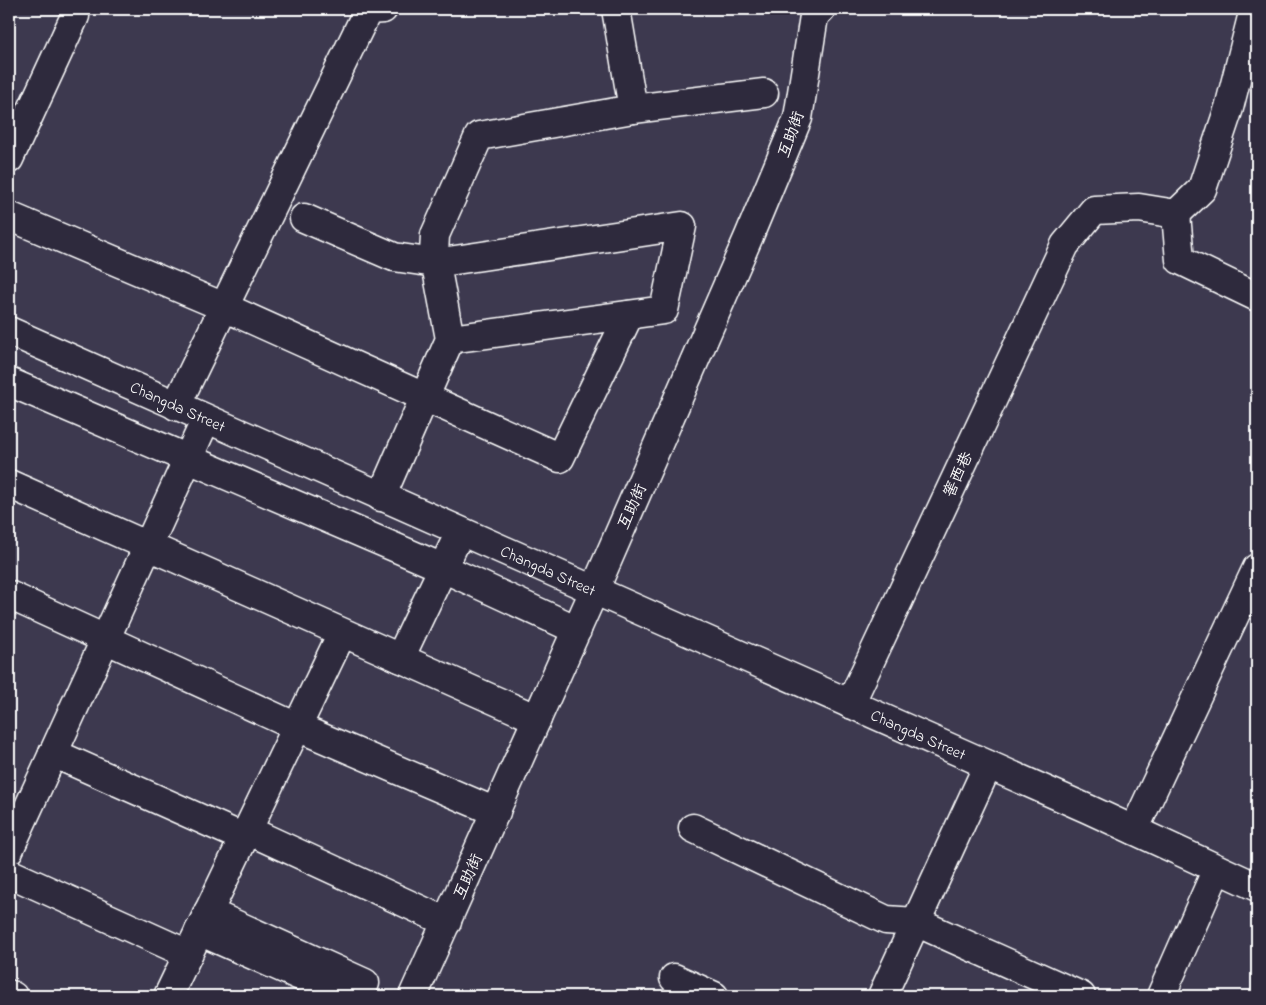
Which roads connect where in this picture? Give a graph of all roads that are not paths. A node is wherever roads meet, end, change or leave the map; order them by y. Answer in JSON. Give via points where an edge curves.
{"nodes":[{"id":1,"x":383,"y":9,"type":"edge"},
{"id":2,"x":616,"y":9,"type":"edge"},
{"id":3,"x":821,"y":9,"type":"edge"},
{"id":4,"x":1254,"y":9,"type":"edge"},
{"id":5,"x":75,"y":16,"type":"dead end"},
{"id":6,"x":1248,"y":73,"type":"edge"},
{"id":7,"x":764,"y":93,"type":"dead end"},
{"id":8,"x":633,"y":109,"type":"junction"},
{"id":9,"x":9,"y":159,"type":"edge"},
{"id":10,"x":1176,"y":214,"type":"junction"},
{"id":11,"x":9,"y":216,"type":"edge"},
{"id":12,"x":304,"y":218,"type":"dead end"},
{"id":13,"x":435,"y":263,"type":"junction"},
{"id":14,"x":1257,"y":297,"type":"edge"},
{"id":15,"x":224,"y":307,"type":"junction"},
{"id":16,"x":629,"y":315,"type":"junction"},
{"id":17,"x":9,"y":331,"type":"edge"},
{"id":18,"x":450,"y":340,"type":"junction"},
{"id":19,"x":9,"y":382,"type":"edge"},
{"id":20,"x":425,"y":396,"type":"junction"},
{"id":21,"x":176,"y":406,"type":"junction"},
{"id":22,"x":206,"y":419,"type":"junction"},
{"id":23,"x":189,"y":459,"type":"junction"},
{"id":24,"x":9,"y":484,"type":"edge"},
{"id":25,"x":381,"y":497,"type":"junction"},
{"id":26,"x":460,"y":532,"type":"junction"},
{"id":27,"x":148,"y":547,"type":"junction"},
{"id":28,"x":443,"y":568,"type":"junction"},
{"id":29,"x":1257,"y":568,"type":"edge"},
{"id":30,"x":594,"y":591,"type":"junction"},
{"id":31,"x":9,"y":595,"type":"edge"},
{"id":32,"x":577,"y":630,"type":"junction"},
{"id":33,"x":342,"y":633,"type":"junction"},
{"id":34,"x":105,"y":639,"type":"junction"},
{"id":35,"x":400,"y":658,"type":"junction"},
{"id":36,"x":850,"y":704,"type":"junction"},
{"id":37,"x":537,"y":719,"type":"junction"},
{"id":38,"x":297,"y":727,"type":"junction"},
{"id":39,"x":53,"y":753,"type":"junction"},
{"id":40,"x":988,"y":765,"type":"junction"},
{"id":41,"x":496,"y":812,"type":"junction"},
{"id":42,"x":693,"y":828,"type":"dead end"},
{"id":43,"x":1134,"y":830,"type":"junction"},
{"id":44,"x":246,"y":834,"type":"junction"},
{"id":45,"x":9,"y":850,"type":"edge"},
{"id":46,"x":1217,"y":869,"type":"junction"},
{"id":47,"x":9,"y":873,"type":"edge"},
{"id":48,"x":1257,"y":888,"type":"edge"},
{"id":49,"x":447,"y":922,"type":"junction"},
{"id":50,"x":916,"y":922,"type":"junction"},
{"id":51,"x":199,"y":932,"type":"junction"},
{"id":52,"x":674,"y":978,"type":"dead end"},
{"id":53,"x":9,"y":994,"type":"edge"},
{"id":54,"x":14,"y":996,"type":"edge"},
{"id":55,"x":168,"y":996,"type":"edge"},
{"id":56,"x":414,"y":996,"type":"edge"},
{"id":57,"x":714,"y":996,"type":"edge"},
{"id":58,"x":882,"y":996,"type":"edge"},
{"id":59,"x":1081,"y":996,"type":"edge"},
{"id":60,"x":1161,"y":996,"type":"edge"}],
"edges":[{"from":1,"to":15,"type":"street","via":[[368,10]]},
{"from":2,"to":8,"type":"street"},
{"from":3,"to":30,"type":"street","name":"互助街","via":[[814,16],[798,118]]},
{"from":4,"to":6,"type":"street"},
{"from":5,"to":9,"type":"street"},
{"from":6,"to":10,"type":"street","via":[[1229,108],[1202,189]]},
{"from":7,"to":8,"type":"street"},
{"from":8,"to":13,"type":"street","via":[[479,136],[435,235]]},
{"from":10,"to":14,"type":"street","via":[[1180,260]]},
{"from":10,"to":36,"type":"street","name":"窖西巷","via":[[1139,208],[1094,210],[1065,245]]},
{"from":11,"to":15,"type":"street"},
{"from":12,"to":13,"type":"street","via":[[394,257]]},
{"from":13,"to":16,"type":"street","via":[[682,226],[664,310]]},
{"from":13,"to":18,"type":"street"},
{"from":15,"to":20,"type":"street"},
{"from":15,"to":21,"type":"street"},
{"from":16,"to":18,"type":"street"},
{"from":16,"to":20,"type":"street","via":[[560,458]]},
{"from":17,"to":21,"type":"street","name":"Changda Street"},
{"from":18,"to":20,"type":"street"},
{"from":19,"to":23,"type":"street"},
{"from":20,"to":25,"type":"street"},
{"from":21,"to":22,"type":"street","name":"Changda Street"},
{"from":22,"to":23,"type":"street"},
{"from":22,"to":25,"type":"street","name":"Changda Street"},
{"from":23,"to":27,"type":"street"},
{"from":23,"to":28,"type":"street"},
{"from":24,"to":27,"type":"street"},
{"from":25,"to":26,"type":"street","name":"Changda Street"},
{"from":26,"to":28,"type":"street"},
{"from":26,"to":30,"type":"street","name":"Changda Street"},
{"from":27,"to":33,"type":"street"},
{"from":27,"to":34,"type":"street"},
{"from":28,"to":32,"type":"street"},
{"from":28,"to":35,"type":"street"},
{"from":29,"to":43,"type":"street"},
{"from":30,"to":32,"type":"street","name":"互助街"},
{"from":30,"to":36,"type":"street","name":"Changda Street"},
{"from":31,"to":34,"type":"street"},
{"from":32,"to":37,"type":"street","name":"互助街"},
{"from":33,"to":35,"type":"street"},
{"from":33,"to":38,"type":"street"},
{"from":34,"to":38,"type":"street"},
{"from":34,"to":39,"type":"street"},
{"from":35,"to":37,"type":"street"},
{"from":36,"to":40,"type":"street","name":"Changda Street"},
{"from":37,"to":41,"type":"street","name":"互助街"},
{"from":38,"to":41,"type":"street"},
{"from":38,"to":44,"type":"street"},
{"from":39,"to":44,"type":"street"},
{"from":39,"to":45,"type":"street"},
{"from":40,"to":43,"type":"street","name":"Changda Street"},
{"from":40,"to":50,"type":"street"},
{"from":41,"to":49,"type":"street","name":"互助街"},
{"from":42,"to":50,"type":"street","via":[[886,920]]},
{"from":43,"to":46,"type":"street","name":"Changda Street"},
{"from":44,"to":49,"type":"street"},
{"from":44,"to":51,"type":"street"},
{"from":46,"to":48,"type":"street","name":"Changda Street"},
{"from":46,"to":60,"type":"street"},
{"from":47,"to":51,"type":"street"},
{"from":49,"to":56,"type":"street","name":"互助街"},
{"from":50,"to":58,"type":"street"},
{"from":50,"to":59,"type":"street"},
{"from":51,"to":51,"type":"street","via":[[345,996],[365,983]]},
{"from":51,"to":55,"type":"street"},
{"from":52,"to":57,"type":"street"},
{"from":53,"to":54,"type":"street"}]}
